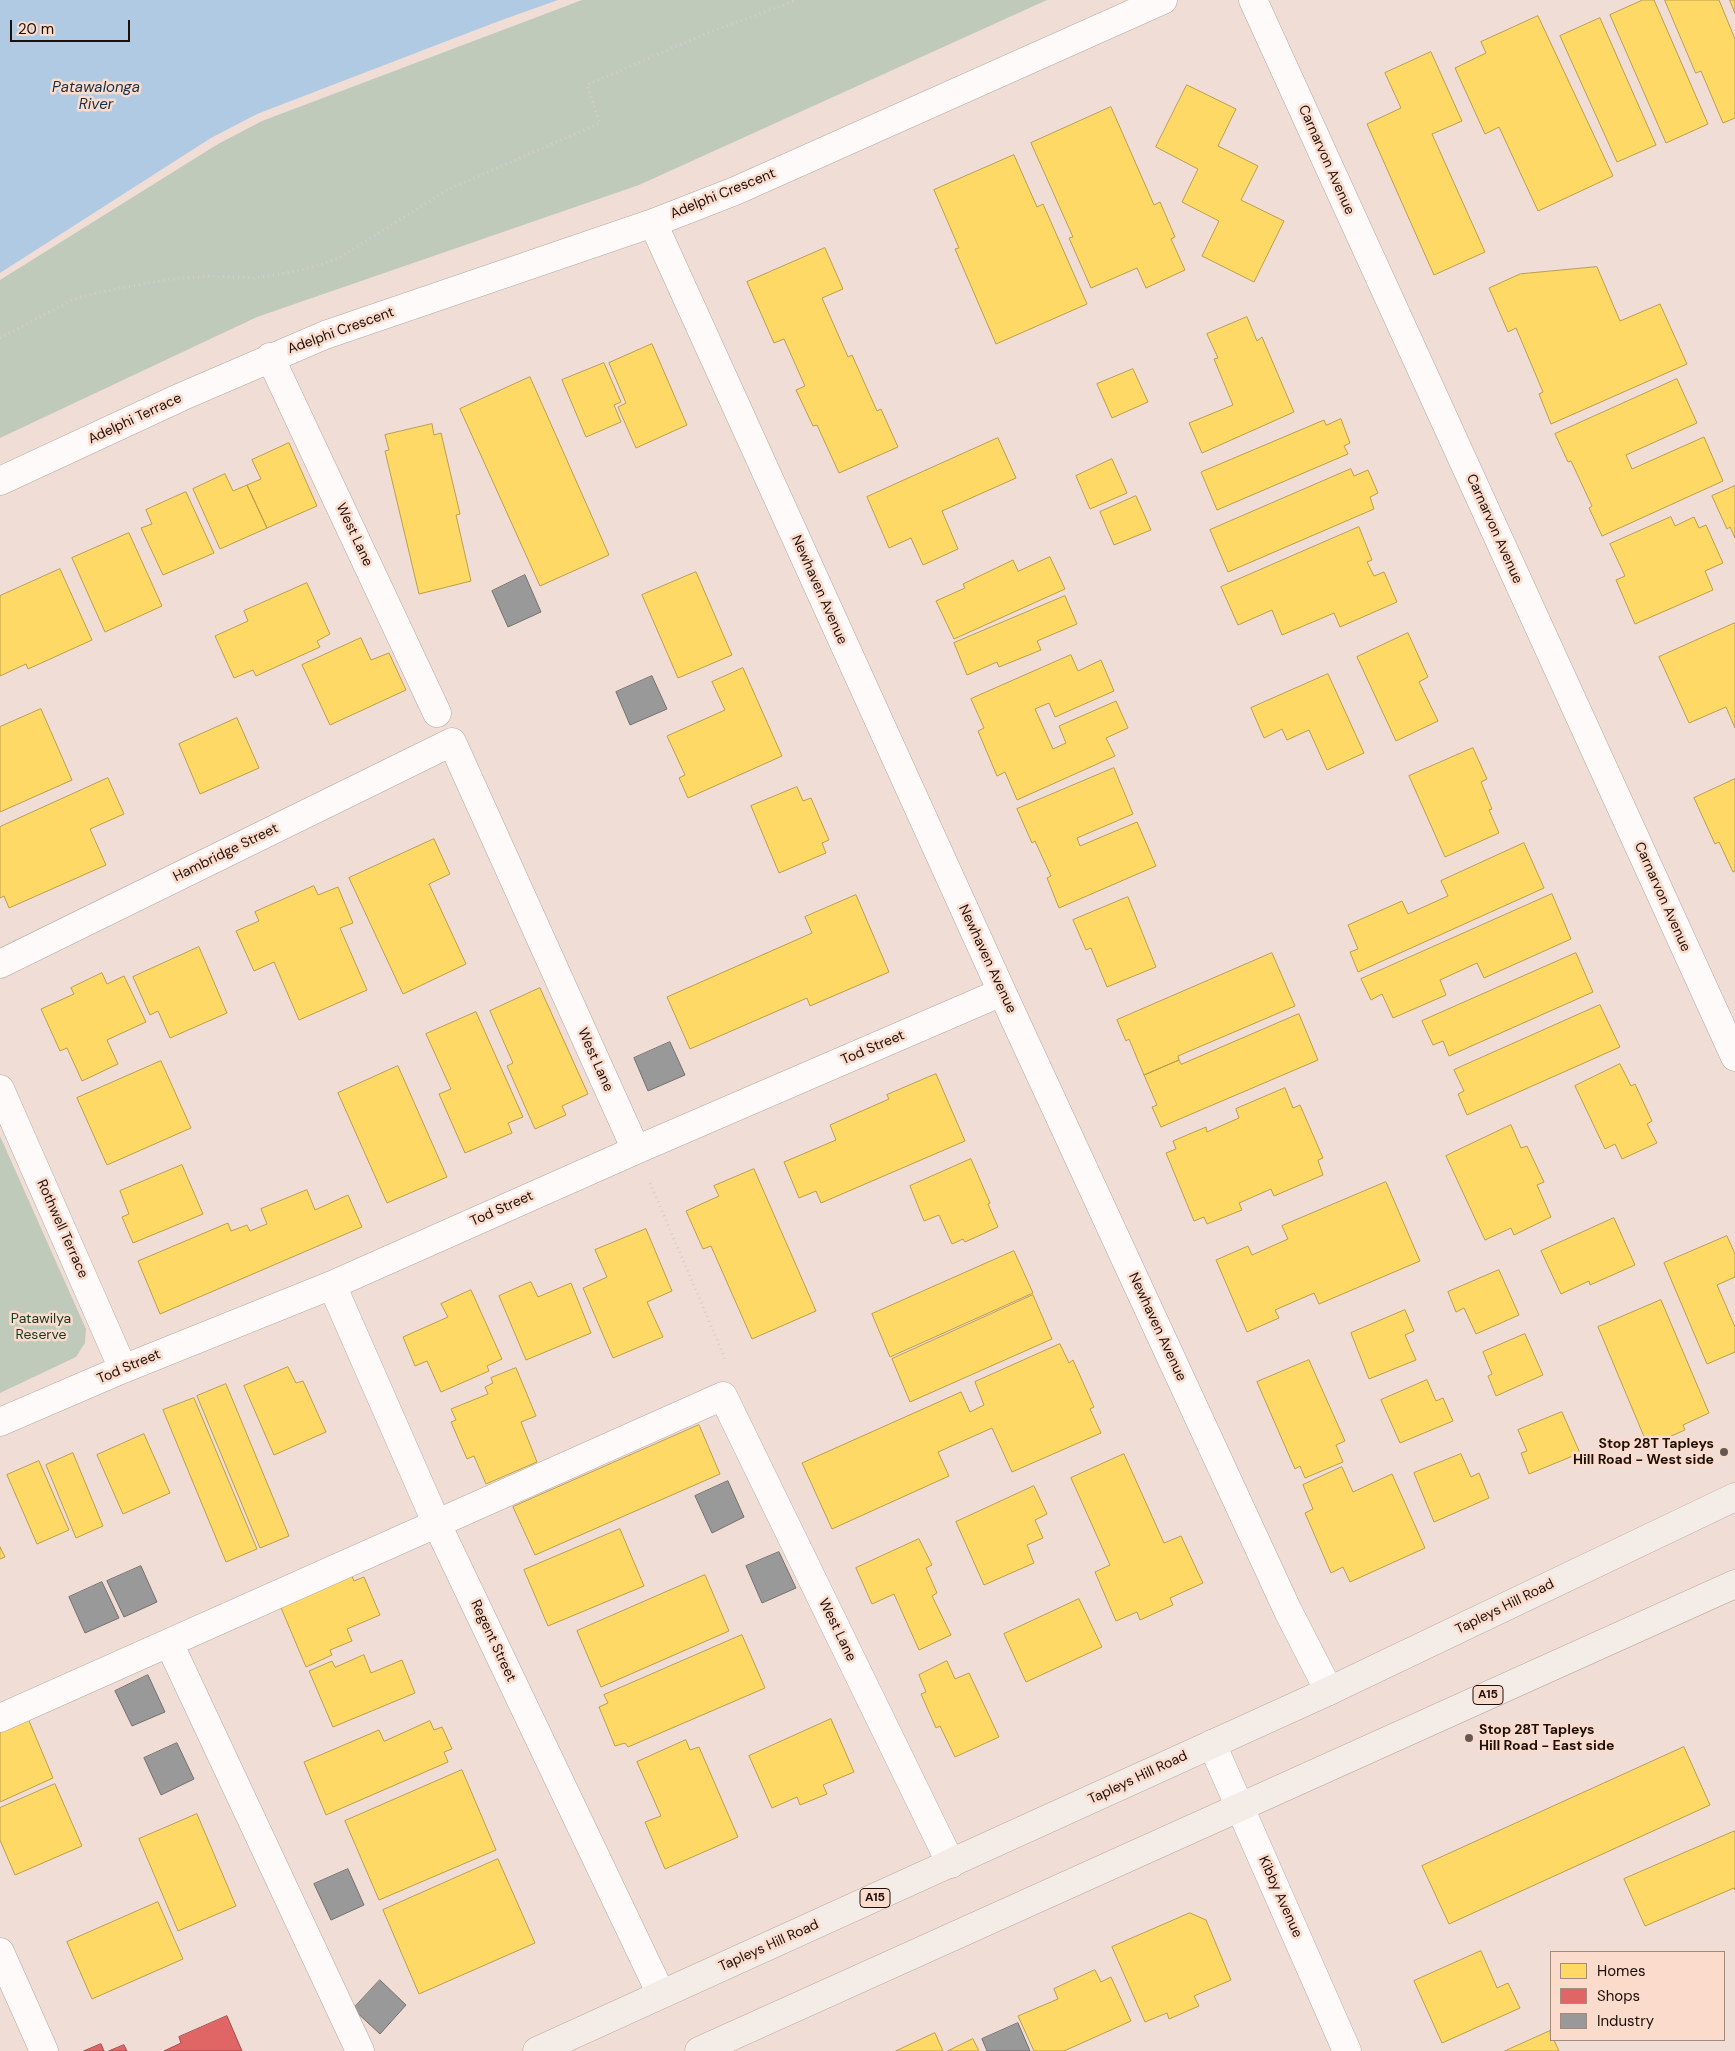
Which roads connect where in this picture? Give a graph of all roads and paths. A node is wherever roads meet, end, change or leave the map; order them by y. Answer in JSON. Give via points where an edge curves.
{"nodes":[{"id":1,"x":796,"y":0,"type":"edge"},
{"id":2,"x":1163,"y":0,"type":"edge"},
{"id":3,"x":1253,"y":0,"type":"edge"},
{"id":4,"x":652,"y":223,"type":"junction"},
{"id":5,"x":0,"y":338,"type":"edge"},
{"id":6,"x":270,"y":357,"type":"junction"},
{"id":7,"x":0,"y":481,"type":"edge"},
{"id":8,"x":437,"y":713,"type":"dead end"},
{"id":9,"x":452,"y":742,"type":"joint"},
{"id":10,"x":0,"y":964,"type":"edge"},
{"id":11,"x":1002,"y":992,"type":"junction"},
{"id":12,"x":1735,"y":1057,"type":"edge"},
{"id":13,"x":0,"y":1089,"type":"edge"},
{"id":14,"x":636,"y":1150,"type":"junction"},
{"id":15,"x":332,"y":1284,"type":"junction"},
{"id":16,"x":123,"y":1369,"type":"junction"},
{"id":17,"x":730,"y":1370,"type":"dead end"},
{"id":18,"x":0,"y":1422,"type":"edge"},
{"id":19,"x":1735,"y":1497,"type":"edge"},
{"id":20,"x":436,"y":1522,"type":"junction"},
{"id":21,"x":1735,"y":1584,"type":"edge"},
{"id":22,"x":169,"y":1643,"type":"junction"},
{"id":23,"x":1329,"y":1691,"type":"junction"},
{"id":24,"x":0,"y":1718,"type":"edge"},
{"id":25,"x":1212,"y":1744,"type":"junction"},
{"id":26,"x":1240,"y":1806,"type":"junction"},
{"id":27,"x":951,"y":1864,"type":"junction"},
{"id":28,"x":0,"y":1952,"type":"edge"},
{"id":29,"x":661,"y":1994,"type":"junction"},
{"id":30,"x":44,"y":2051,"type":"edge"},
{"id":31,"x":360,"y":2051,"type":"edge"},
{"id":32,"x":537,"y":2051,"type":"edge"},
{"id":33,"x":699,"y":2051,"type":"edge"},
{"id":34,"x":1347,"y":2051,"type":"edge"}],
"edges":[{"from":1,"to":5,"type":"path","via":[[586,84],[600,123],[447,190],[339,258],[313,267],[254,278],[211,276],[170,279],[101,292],[74,299]]},
{"from":2,"to":4,"type":"street","name":"Adelphi Crescent","via":[[735,191]]},
{"from":3,"to":12,"type":"street","name":"Carnarvon Avenue"},
{"from":4,"to":6,"type":"street","name":"Adelphi Crescent","via":[[325,335]]},
{"from":4,"to":11,"type":"street","name":"Newhaven Avenue"},
{"from":6,"to":7,"type":"street","name":"Adelphi Terrace"},
{"from":6,"to":8,"type":"street","name":"West Lane"},
{"from":9,"to":10,"type":"street","name":"Hambridge Street"},
{"from":9,"to":14,"type":"street","name":"West Lane"},
{"from":11,"to":14,"type":"street","name":"Tod Street"},
{"from":11,"to":23,"type":"street","name":"Newhaven Avenue","via":[[1280,1594]]},
{"from":13,"to":16,"type":"street","name":"Rothwell Terrace"},
{"from":14,"to":15,"type":"street","name":"Tod Street"},
{"from":14,"to":17,"type":"path"},
{"from":15,"to":16,"type":"street","name":"Tod Street"},
{"from":15,"to":20,"type":"street","name":"Regent Street"},
{"from":16,"to":18,"type":"street","name":"Tod Street"},
{"from":19,"to":23,"type":"main road","name":"Tapleys Hill Road","number":"A15"},
{"from":20,"to":22,"type":"street"},
{"from":20,"to":27,"type":"street","name":"West Lane","via":[[722,1396]]},
{"from":20,"to":29,"type":"street","name":"Regent Street"},
{"from":21,"to":26,"type":"main road","number":"A15"},
{"from":22,"to":24,"type":"street"},
{"from":22,"to":31,"type":"street"},
{"from":23,"to":25,"type":"main road","name":"Tapleys Hill Road","number":"A15"},
{"from":25,"to":26,"type":"street","name":"Kibby Avenue"},
{"from":25,"to":27,"type":"main road","name":"Tapleys Hill Road","number":"A15"},
{"from":26,"to":33,"type":"main road","number":"A15"},
{"from":26,"to":34,"type":"street","name":"Kibby Avenue"},
{"from":27,"to":29,"type":"main road","name":"Tapleys Hill Road","number":"A15"},
{"from":28,"to":30,"type":"street"},
{"from":29,"to":32,"type":"main road","name":"Tapleys Hill Road","number":"A15"}]}
